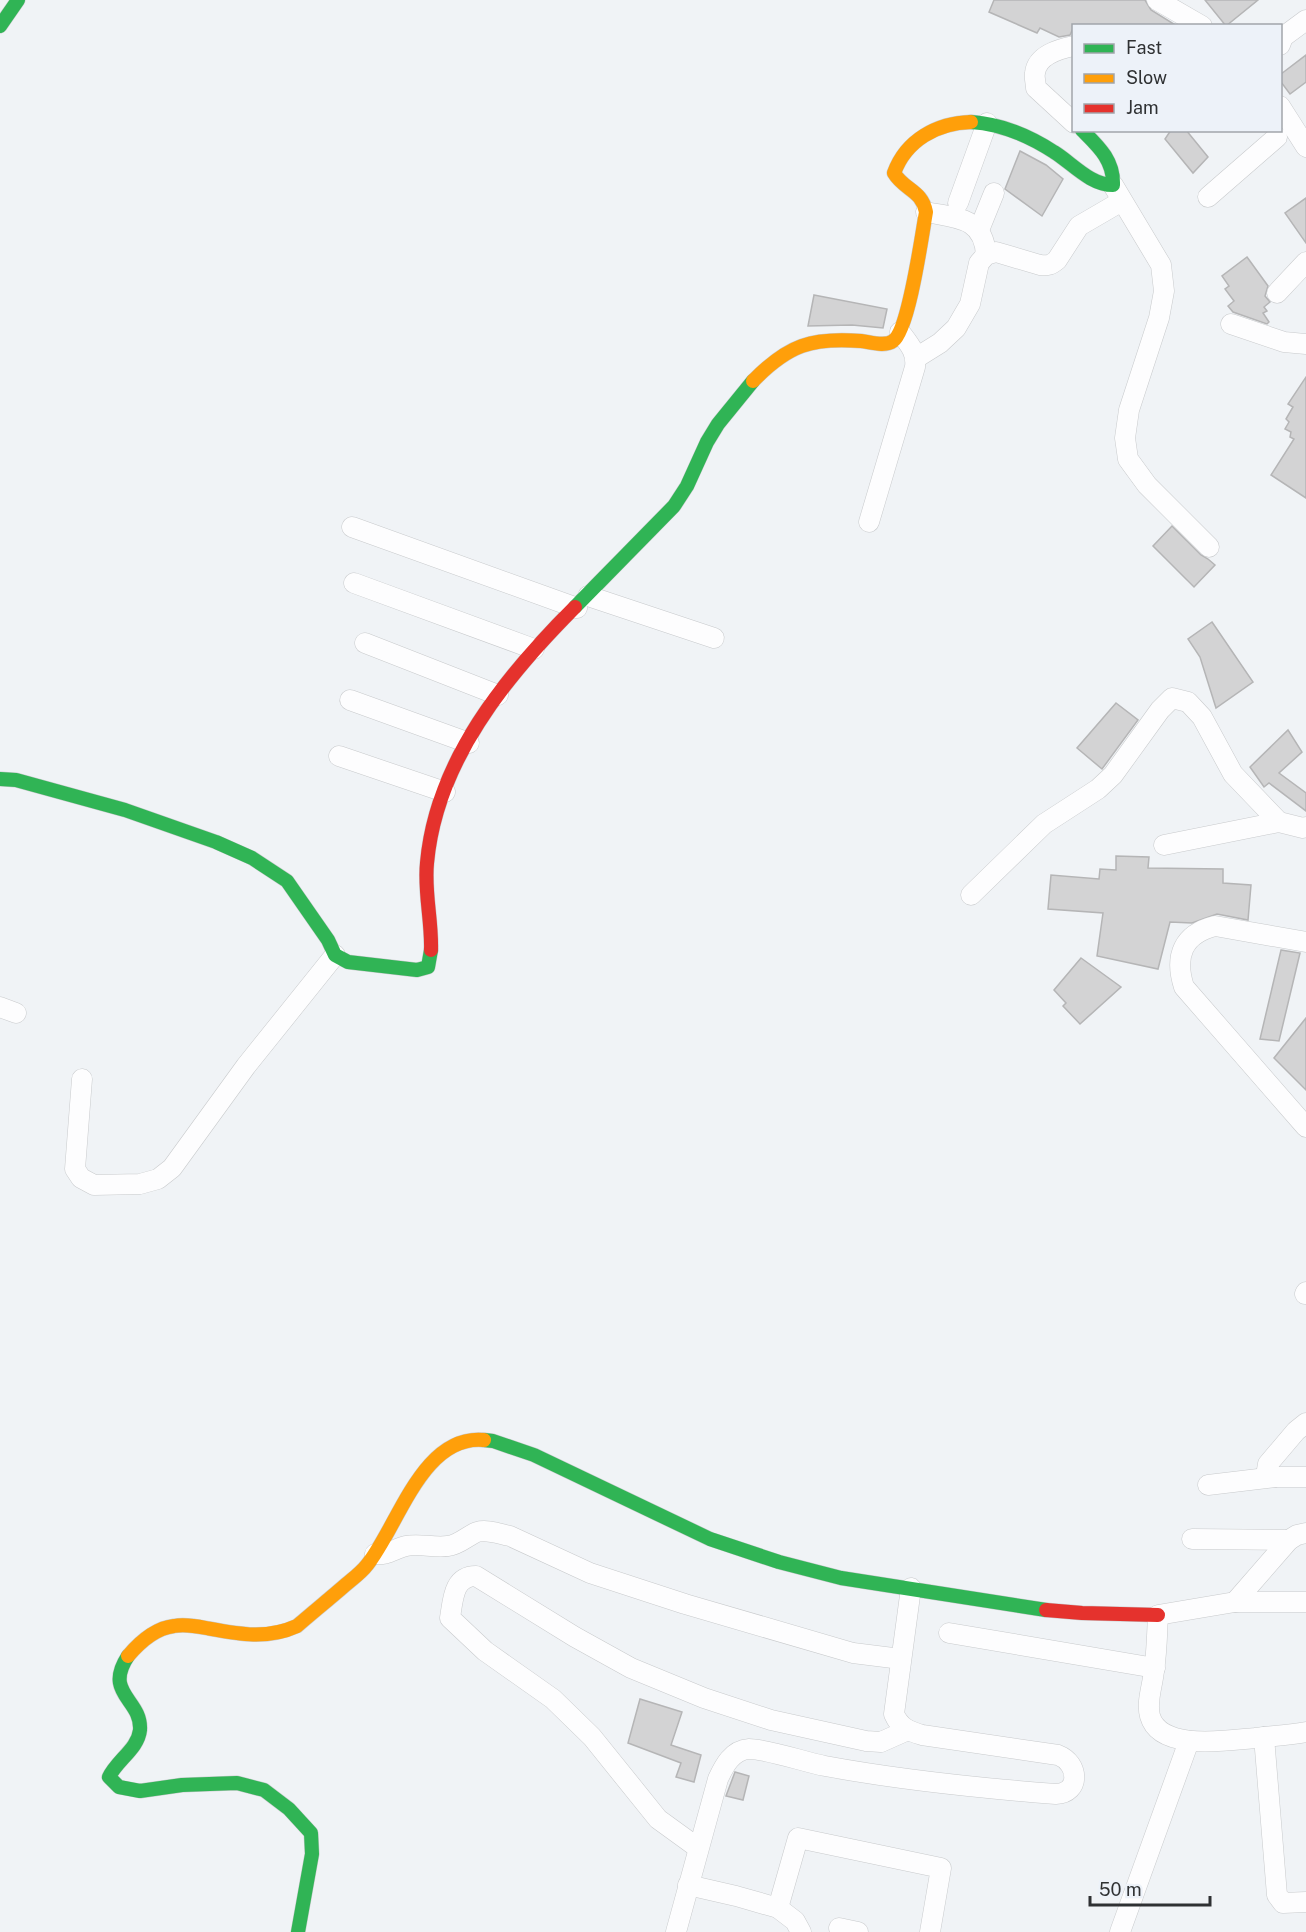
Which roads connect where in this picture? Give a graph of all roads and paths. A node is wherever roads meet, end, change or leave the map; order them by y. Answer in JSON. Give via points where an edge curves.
{"nodes":[{"id":1,"x":18,"y":0,"type":"edge"},
{"id":2,"x":1156,"y":0,"type":"edge"},
{"id":3,"x":1306,"y":20,"type":"edge"},
{"id":4,"x":1198,"y":24,"type":"edge"},
{"id":5,"x":0,"y":26,"type":"edge"},
{"id":6,"x":1282,"y":41,"type":"edge"},
{"id":7,"x":1072,"y":46,"type":"edge"},
{"id":8,"x":1282,"y":108,"type":"edge"},
{"id":9,"x":1072,"y":121,"type":"edge"},
{"id":10,"x":987,"y":123,"type":"junction"},
{"id":11,"x":1084,"y":132,"type":"edge"},
{"id":12,"x":1272,"y":134,"type":"edge"},
{"id":13,"x":1306,"y":147,"type":"edge"},
{"id":14,"x":1306,"y":158,"type":"edge"},
{"id":15,"x":994,"y":193,"type":"dead end"},
{"id":16,"x":1118,"y":193,"type":"junction"},
{"id":17,"x":1208,"y":198,"type":"dead end"},
{"id":18,"x":958,"y":203,"type":"dead end"},
{"id":19,"x":926,"y":212,"type":"junction"},
{"id":20,"x":980,"y":230,"type":"junction"},
{"id":21,"x":986,"y":255,"type":"junction"},
{"id":22,"x":1306,"y":262,"type":"edge"},
{"id":23,"x":1277,"y":293,"type":"dead end"},
{"id":24,"x":1231,"y":324,"type":"dead end"},
{"id":25,"x":900,"y":332,"type":"junction"},
{"id":26,"x":1306,"y":344,"type":"edge"},
{"id":27,"x":916,"y":358,"type":"junction"},
{"id":28,"x":869,"y":522,"type":"dead end"},
{"id":29,"x":352,"y":527,"type":"dead end"},
{"id":30,"x":1209,"y":547,"type":"dead end"},
{"id":31,"x":354,"y":583,"type":"dead end"},
{"id":32,"x":582,"y":602,"type":"junction"},
{"id":33,"x":714,"y":638,"type":"dead end"},
{"id":34,"x":365,"y":643,"type":"dead end"},
{"id":35,"x":534,"y":649,"type":"junction"},
{"id":36,"x":498,"y":695,"type":"junction"},
{"id":37,"x":350,"y":700,"type":"dead end"},
{"id":38,"x":469,"y":743,"type":"junction"},
{"id":39,"x":339,"y":756,"type":"dead end"},
{"id":40,"x":0,"y":779,"type":"edge"},
{"id":41,"x":445,"y":792,"type":"junction"},
{"id":42,"x":1279,"y":822,"type":"junction"},
{"id":43,"x":1306,"y":827,"type":"edge"},
{"id":44,"x":1164,"y":845,"type":"dead end"},
{"id":45,"x":971,"y":895,"type":"dead end"},
{"id":46,"x":1306,"y":942,"type":"edge"},
{"id":47,"x":335,"y":955,"type":"junction"},
{"id":48,"x":82,"y":1079,"type":"dead end"},
{"id":49,"x":1306,"y":1127,"type":"edge"},
{"id":50,"x":1306,"y":1423,"type":"edge"},
{"id":51,"x":1306,"y":1477,"type":"edge"},
{"id":52,"x":1275,"y":1478,"type":"junction"},
{"id":53,"x":1208,"y":1485,"type":"dead end"},
{"id":54,"x":1298,"y":1537,"type":"edge"},
{"id":55,"x":1192,"y":1539,"type":"dead end"},
{"id":56,"x":375,"y":1554,"type":"junction"},
{"id":57,"x":911,"y":1588,"type":"junction"},
{"id":58,"x":1235,"y":1602,"type":"junction"},
{"id":59,"x":1306,"y":1602,"type":"edge"},
{"id":60,"x":1158,"y":1615,"type":"junction"},
{"id":61,"x":949,"y":1633,"type":"dead end"},
{"id":62,"x":901,"y":1659,"type":"junction"},
{"id":63,"x":1155,"y":1668,"type":"junction"},
{"id":64,"x":908,"y":1730,"type":"junction"},
{"id":65,"x":1306,"y":1732,"type":"edge"},
{"id":66,"x":1264,"y":1737,"type":"junction"},
{"id":67,"x":1189,"y":1741,"type":"junction"},
{"id":68,"x":698,"y":1848,"type":"junction"},
{"id":69,"x":688,"y":1885,"type":"junction"},
{"id":70,"x":1306,"y":1902,"type":"edge"},
{"id":71,"x":778,"y":1908,"type":"junction"},
{"id":72,"x":298,"y":1932,"type":"edge"},
{"id":73,"x":676,"y":1932,"type":"edge"},
{"id":74,"x":801,"y":1932,"type":"edge"},
{"id":75,"x":930,"y":1932,"type":"edge"},
{"id":76,"x":1120,"y":1932,"type":"edge"}],
"edges":[{"from":1,"to":5,"type":"main road"},
{"from":2,"to":4,"type":"street"},
{"from":3,"to":6,"type":"street"},
{"from":7,"to":9,"type":"street","via":[[1052,51],[1034,71],[1036,88]]},
{"from":8,"to":13,"type":"street"},
{"from":10,"to":16,"type":"main road","via":[[1045,146],[1095,183]]},
{"from":10,"to":18,"type":"street"},
{"from":10,"to":19,"type":"main road","via":[[962,122],[938,128],[904,149],[894,173],[897,180],[920,194]]},
{"from":11,"to":16,"type":"main road","via":[[1113,166]]},
{"from":12,"to":14,"type":"street"},
{"from":12,"to":17,"type":"street"},
{"from":15,"to":20,"type":"street"},
{"from":16,"to":21,"type":"street","via":[[1079,226],[1052,264],[1040,265],[996,252]]},
{"from":16,"to":30,"type":"street","via":[[1161,265],[1164,291],[1129,410],[1125,438],[1128,459],[1147,485]]},
{"from":19,"to":20,"type":"street","via":[[968,222]]},
{"from":19,"to":25,"type":"main road"},
{"from":20,"to":21,"type":"street"},
{"from":21,"to":27,"type":"street","via":[[979,264],[970,304],[956,328]]},
{"from":22,"to":23,"type":"street"},
{"from":24,"to":26,"type":"street","via":[[1284,342]]},
{"from":25,"to":27,"type":"street"},
{"from":25,"to":32,"type":"main road","via":[[888,343],[815,342],[792,349],[756,378],[711,435],[682,495]]},
{"from":27,"to":28,"type":"street"},
{"from":29,"to":32,"type":"street"},
{"from":31,"to":35,"type":"street"},
{"from":32,"to":33,"type":"street"},
{"from":32,"to":35,"type":"main road"},
{"from":34,"to":36,"type":"street"},
{"from":35,"to":36,"type":"main road"},
{"from":36,"to":38,"type":"main road"},
{"from":37,"to":38,"type":"street"},
{"from":38,"to":41,"type":"main road"},
{"from":39,"to":41,"type":"street"},
{"from":40,"to":47,"type":"main road","via":[[125,810],[252,858],[287,881]]},
{"from":41,"to":47,"type":"main road","via":[[432,832],[426,882],[431,952],[428,967],[417,970],[348,962]]},
{"from":42,"to":43,"type":"street"},
{"from":42,"to":44,"type":"street"},
{"from":42,"to":45,"type":"street","via":[[1233,774],[1202,717],[1188,702],[1172,698],[1113,775],[1044,824]]},
{"from":46,"to":49,"type":"street","via":[[1215,926],[1201,930],[1182,947],[1181,965],[1184,987]]},
{"from":47,"to":48,"type":"street","via":[[246,1066],[172,1168],[158,1179],[140,1184],[94,1185],[81,1178],[75,1169]]},
{"from":50,"to":52,"type":"street","via":[[1268,1464],[1268,1473]]},
{"from":51,"to":52,"type":"street"},
{"from":52,"to":53,"type":"street"},
{"from":54,"to":55,"type":"street"},
{"from":54,"to":58,"type":"street"},
{"from":56,"to":57,"type":"main road","via":[[403,1503],[432,1462],[453,1445],[473,1439],[534,1455],[736,1548],[842,1578]]},
{"from":56,"to":62,"type":"street","via":[[418,1544],[451,1546],[478,1532],[496,1532],[590,1573],[685,1604],[853,1653]]},
{"from":56,"to":72,"type":"main road","via":[[350,1582],[285,1633],[255,1636],[172,1626],[135,1647],[118,1677],[140,1728],[133,1749],[112,1767],[109,1777],[119,1787],[140,1791],[237,1783],[264,1790],[311,1833],[312,1854]]},
{"from":57,"to":60,"type":"main road","via":[[1038,1609]]},
{"from":57,"to":62,"type":"street"},
{"from":58,"to":59,"type":"street"},
{"from":58,"to":60,"type":"street"},
{"from":60,"to":63,"type":"street"},
{"from":61,"to":63,"type":"street"},
{"from":62,"to":64,"type":"street","via":[[894,1714]]},
{"from":63,"to":67,"type":"street","via":[[1149,1702],[1154,1724]]},
{"from":64,"to":68,"type":"street","via":[[1058,1755],[1072,1765],[1074,1781],[1067,1791],[1056,1794],[956,1786],[824,1766],[748,1749],[734,1754],[725,1764]]},
{"from":64,"to":68,"type":"street","via":[[881,1742],[866,1741],[771,1720],[631,1668],[476,1576],[460,1581],[450,1618],[485,1652],[553,1699],[592,1737],[658,1819]]},
{"from":65,"to":66,"type":"street"},
{"from":66,"to":67,"type":"street"},
{"from":66,"to":70,"type":"street","via":[[1276,1895],[1283,1903]]},
{"from":67,"to":76,"type":"street"},
{"from":68,"to":69,"type":"street"},
{"from":69,"to":71,"type":"street"},
{"from":69,"to":73,"type":"street"},
{"from":71,"to":74,"type":"street","via":[[795,1921]]},
{"from":71,"to":75,"type":"street","via":[[798,1838],[941,1868]]}]}
